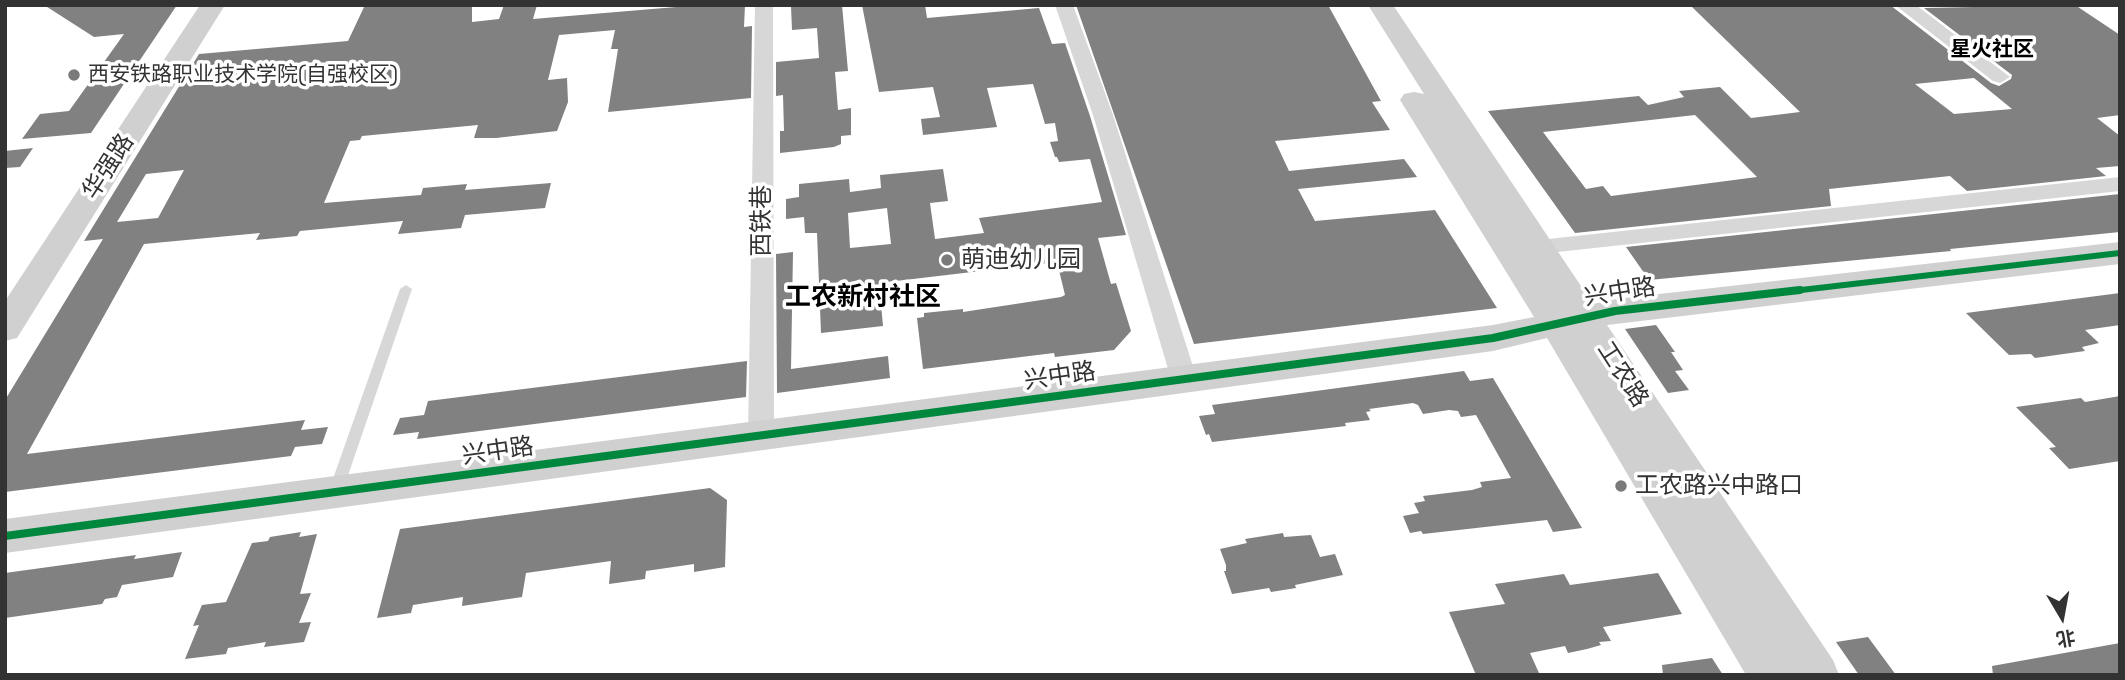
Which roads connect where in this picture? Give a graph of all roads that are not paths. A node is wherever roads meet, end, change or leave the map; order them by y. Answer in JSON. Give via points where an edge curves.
{"nodes":[{"id":1,"x":197,"y":5,"type":"edge"},
{"id":2,"x":213,"y":5,"type":"edge"},
{"id":3,"x":764,"y":5,"type":"edge"},
{"id":4,"x":1065,"y":5,"type":"edge"},
{"id":5,"x":1354,"y":5,"type":"edge"},
{"id":6,"x":1380,"y":5,"type":"edge"},
{"id":7,"x":1904,"y":5,"type":"edge"},
{"id":8,"x":2000,"y":77,"type":"dead end"},
{"id":9,"x":2120,"y":184,"type":"edge"},
{"id":10,"x":1539,"y":247,"type":"junction"},
{"id":11,"x":2120,"y":253,"type":"edge"},
{"id":12,"x":406,"y":289,"type":"dead end"},
{"id":13,"x":5,"y":298,"type":"edge"},
{"id":14,"x":1571,"y":321,"type":"junction"},
{"id":15,"x":5,"y":329,"type":"edge"},
{"id":16,"x":1184,"y":379,"type":"junction"},
{"id":17,"x":761,"y":436,"type":"junction"},
{"id":18,"x":335,"y":494,"type":"junction"},
{"id":19,"x":5,"y":536,"type":"edge"},
{"id":20,"x":1770,"y":675,"type":"edge"},
{"id":21,"x":1817,"y":675,"type":"edge"}],
"edges":[{"from":1,"to":13,"type":"main road","name":"华强路"},
{"from":2,"to":15,"type":"main road","name":"华强路"},
{"from":3,"to":17,"type":"street","name":"西铁巷"},
{"from":4,"to":16,"type":"street"},
{"from":5,"to":14,"type":"main road","name":"工农路"},
{"from":6,"to":10,"type":"main road","name":"工农路"},
{"from":7,"to":8,"type":"street"},
{"from":9,"to":10,"type":"street"},
{"from":10,"to":14,"type":"main road","name":"工农路"},
{"from":11,"to":14,"type":"main road","name":"兴中路","via":[[1615,311]]},
{"from":12,"to":18,"type":"lane"},
{"from":14,"to":16,"type":"main road","name":"兴中路","via":[[1493,338]]},
{"from":14,"to":20,"type":"main road","name":"工农路"},
{"from":14,"to":21,"type":"main road","name":"工农路"},
{"from":16,"to":17,"type":"main road","name":"兴中路"},
{"from":17,"to":18,"type":"main road","name":"兴中路"},
{"from":18,"to":19,"type":"main road","name":"兴中路"}]}
